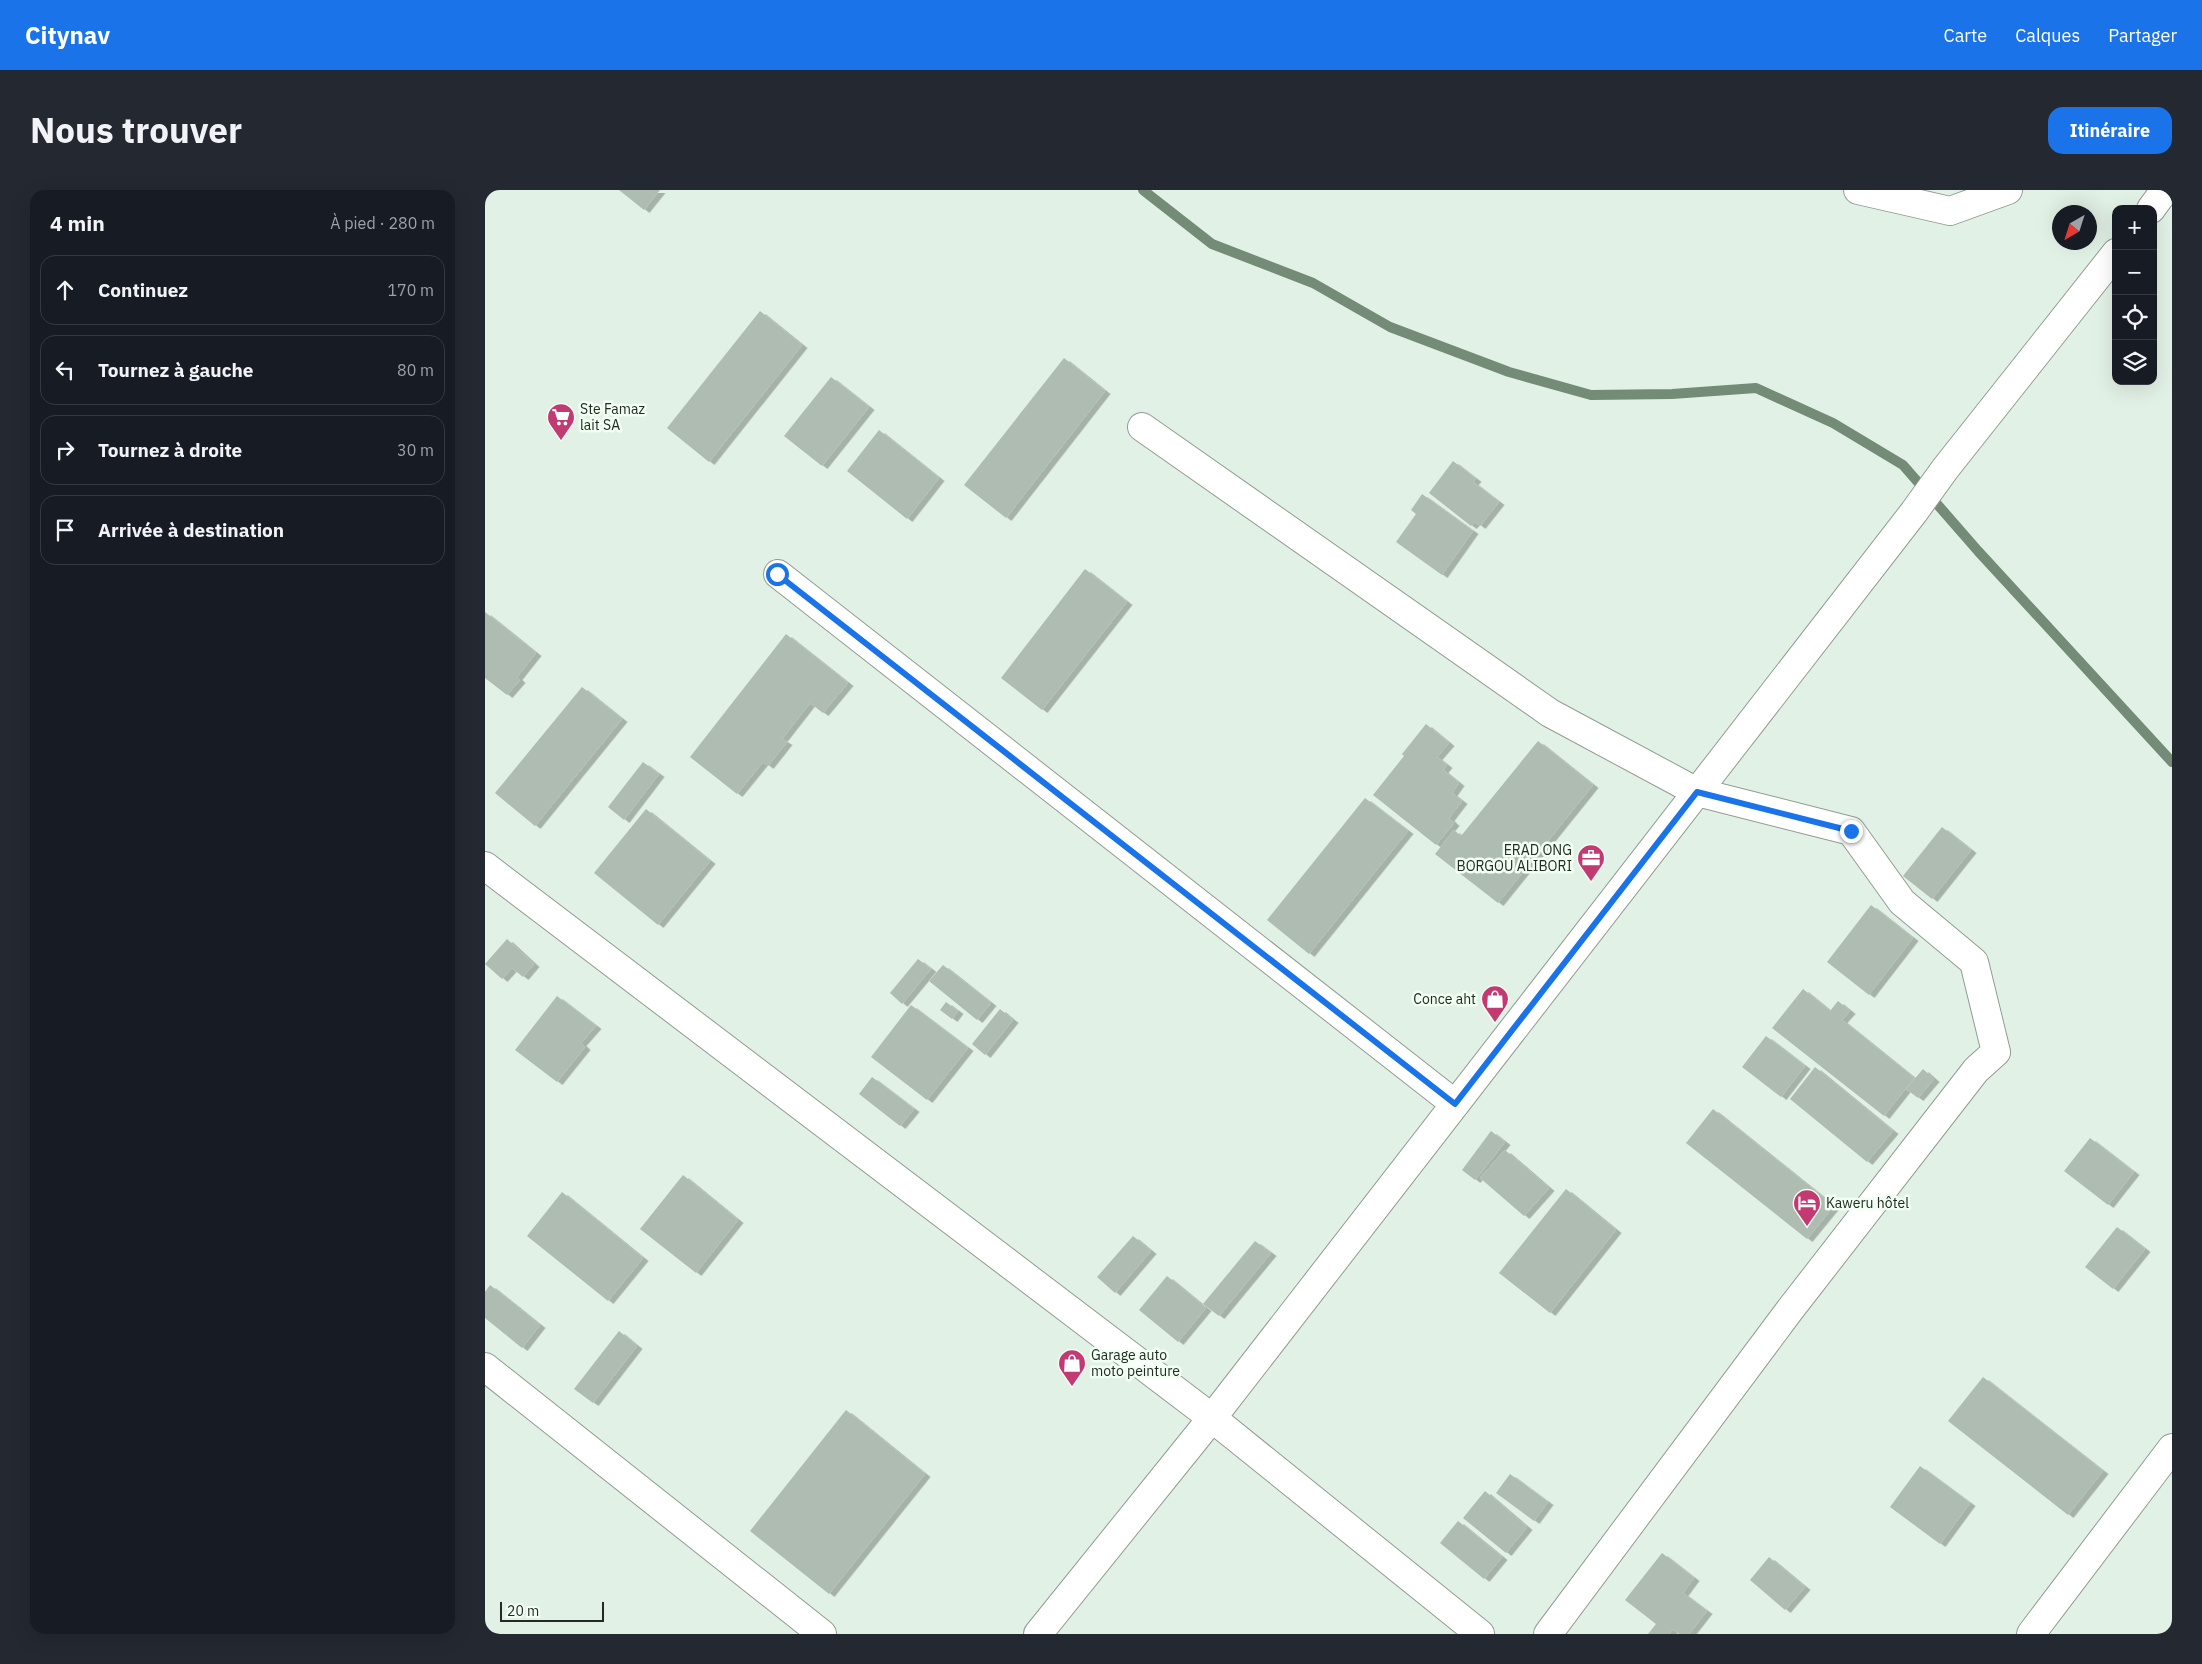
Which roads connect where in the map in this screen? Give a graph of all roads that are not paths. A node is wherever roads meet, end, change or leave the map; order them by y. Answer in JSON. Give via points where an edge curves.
{"nodes":[{"id":1,"x":1858,"y":190,"type":"edge"},
{"id":2,"x":2008,"y":190,"type":"edge"},
{"id":3,"x":2165,"y":190,"type":"edge"},
{"id":4,"x":2154,"y":205,"type":"edge"},
{"id":5,"x":2112,"y":258,"type":"edge"},
{"id":6,"x":1142,"y":427,"type":"dead end"},
{"id":7,"x":777,"y":574,"type":"dead end"},
{"id":8,"x":1697,"y":792,"type":"junction"},
{"id":9,"x":485,"y":866,"type":"edge"},
{"id":10,"x":1455,"y":1104,"type":"junction"},
{"id":11,"x":485,"y":1367,"type":"edge"},
{"id":12,"x":1212,"y":1418,"type":"junction"},
{"id":13,"x":2172,"y":1448,"type":"edge"},
{"id":14,"x":822,"y":1634,"type":"edge"},
{"id":15,"x":1038,"y":1634,"type":"edge"},
{"id":16,"x":1480,"y":1634,"type":"edge"},
{"id":17,"x":1548,"y":1634,"type":"edge"},
{"id":18,"x":2031,"y":1634,"type":"edge"}],
"edges":[{"from":1,"to":2,"type":"street","via":[[1950,211]]},
{"from":3,"to":4,"type":"street"},
{"from":5,"to":8,"type":"street"},
{"from":6,"to":8,"type":"street","via":[[1550,713]]},
{"from":7,"to":10,"type":"street"},
{"from":8,"to":10,"type":"street"},
{"from":8,"to":17,"type":"street","via":[[1851,831],[1902,902],[1973,962],[1996,1052],[1976,1070],[1789,1311]]},
{"from":9,"to":12,"type":"street"},
{"from":10,"to":12,"type":"street"},
{"from":11,"to":14,"type":"street"},
{"from":12,"to":15,"type":"street"},
{"from":12,"to":16,"type":"street"},
{"from":13,"to":18,"type":"street"}]}
